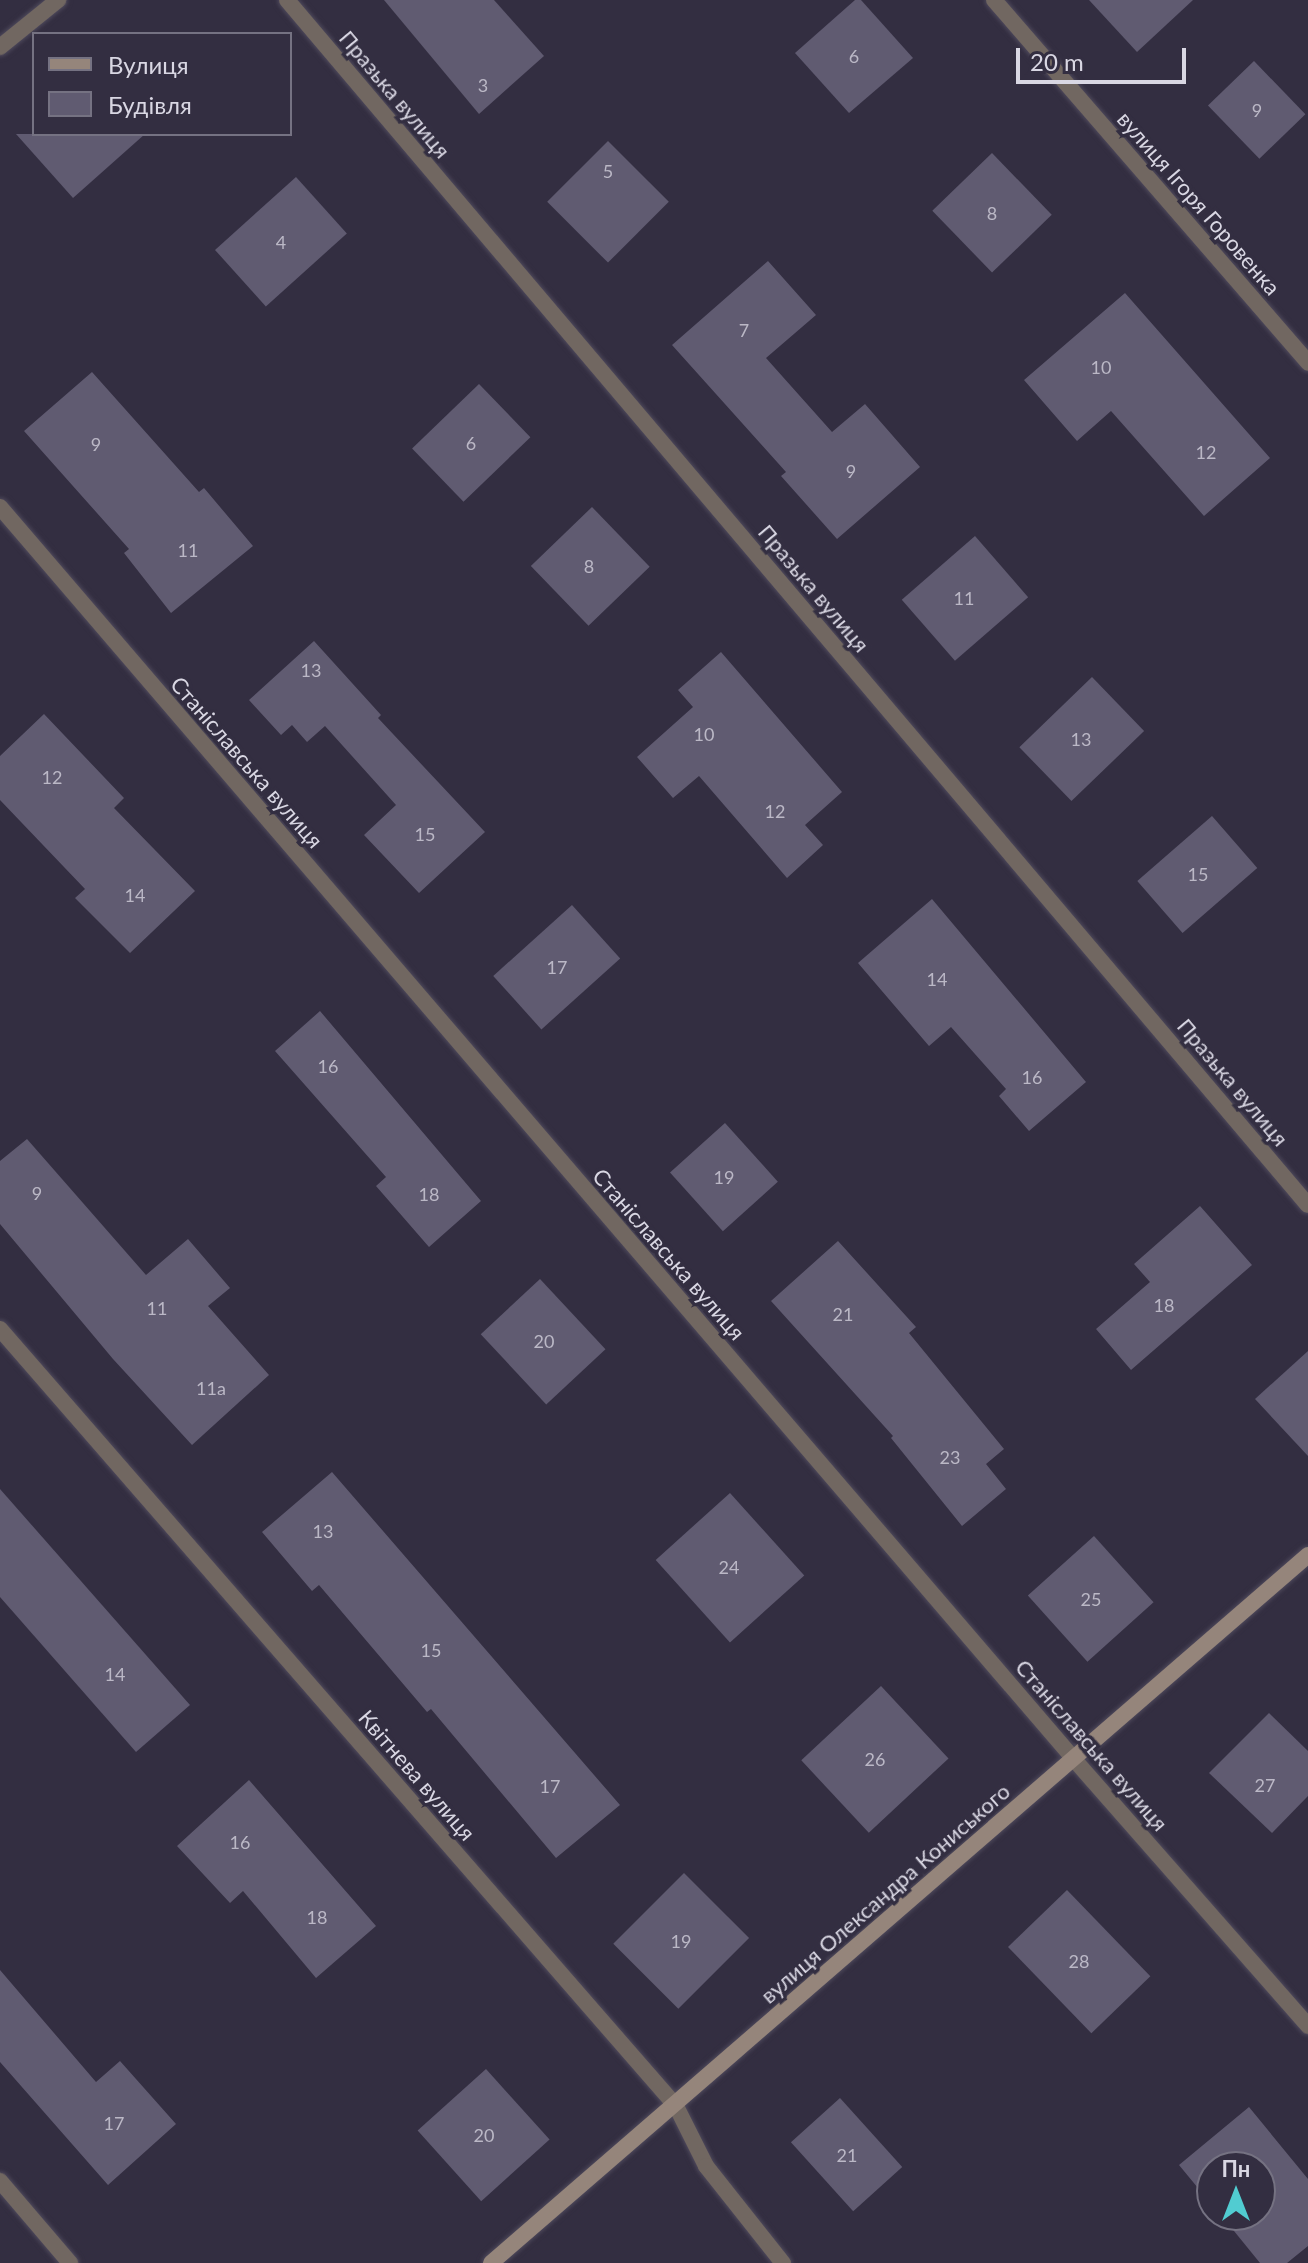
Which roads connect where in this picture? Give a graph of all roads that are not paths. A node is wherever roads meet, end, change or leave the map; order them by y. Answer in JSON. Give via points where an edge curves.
{"nodes":[{"id":1,"x":58,"y":0,"type":"edge"},
{"id":2,"x":287,"y":0,"type":"edge"},
{"id":3,"x":994,"y":0,"type":"edge"},
{"id":4,"x":0,"y":47,"type":"edge"},
{"id":5,"x":1308,"y":363,"type":"edge"},
{"id":6,"x":0,"y":507,"type":"edge"},
{"id":7,"x":1308,"y":1205,"type":"edge"},
{"id":8,"x":0,"y":1329,"type":"edge"},
{"id":9,"x":1308,"y":1555,"type":"edge"},
{"id":10,"x":1072,"y":1757,"type":"junction"},
{"id":11,"x":1308,"y":2026,"type":"edge"},
{"id":12,"x":676,"y":2106,"type":"junction"},
{"id":13,"x":0,"y":2181,"type":"edge"},
{"id":14,"x":70,"y":2263,"type":"edge"},
{"id":15,"x":491,"y":2263,"type":"edge"},
{"id":16,"x":783,"y":2263,"type":"edge"}],
"edges":[{"from":1,"to":4,"type":"street"},
{"from":2,"to":7,"type":"street","name":"Празька вулиця"},
{"from":3,"to":5,"type":"street","name":"вулиця Ігоря Горовенка"},
{"from":6,"to":10,"type":"street","name":"Станіславська вулиця"},
{"from":8,"to":12,"type":"street","name":"Квітнева вулиця"},
{"from":9,"to":10,"type":"street","name":"вулиця Олександра Кониського"},
{"from":10,"to":11,"type":"street","name":"Станіславська вулиця"},
{"from":10,"to":12,"type":"street","name":"вулиця Олександра Кониського"},
{"from":12,"to":15,"type":"street","name":"вулиця Олександра Кониського"},
{"from":12,"to":16,"type":"street","name":"Квітнева вулиця","via":[[706,2166]]},
{"from":13,"to":14,"type":"street"}]}
